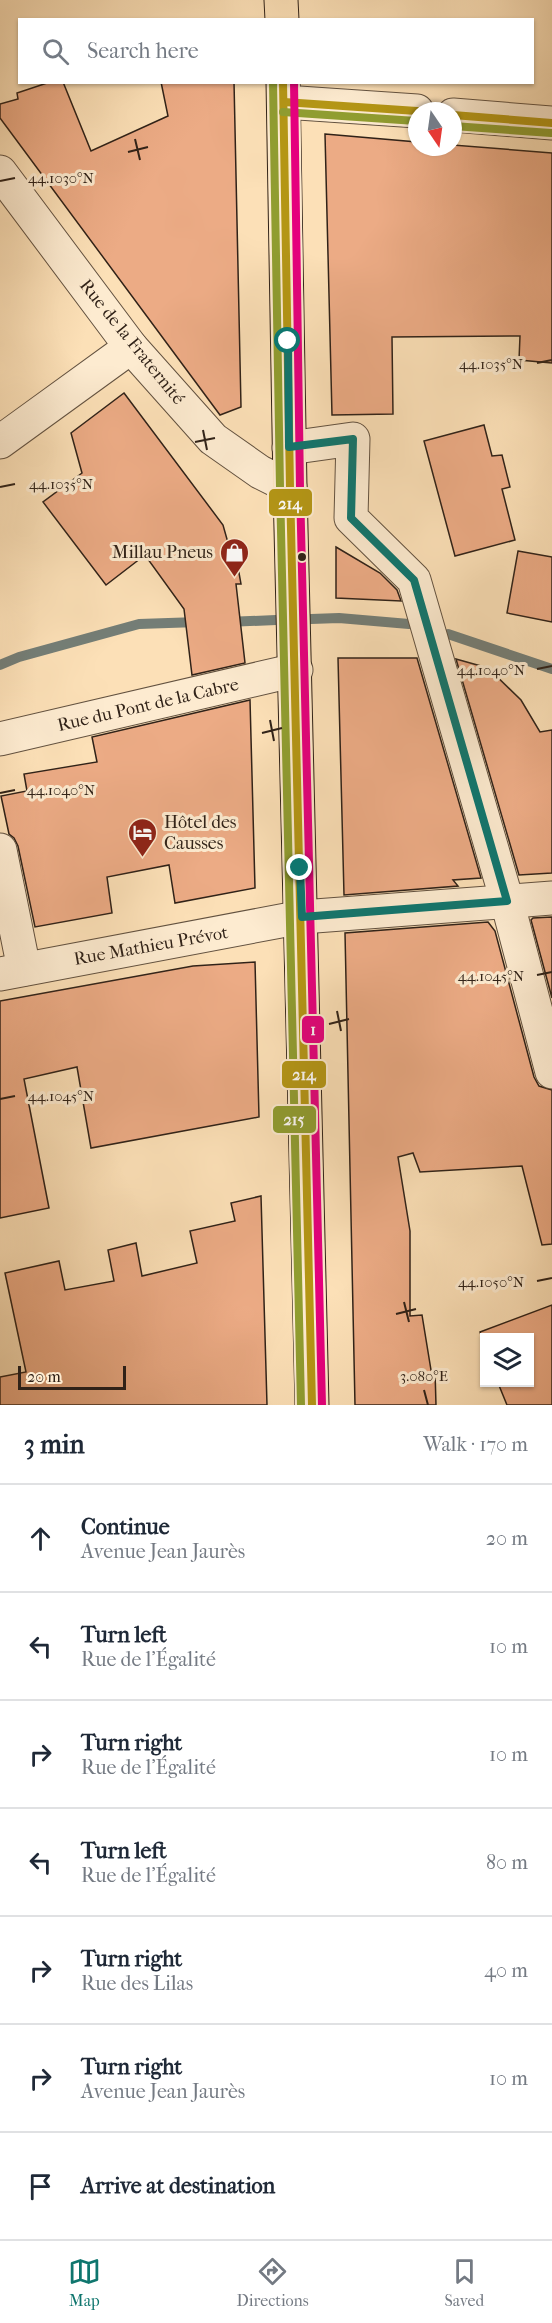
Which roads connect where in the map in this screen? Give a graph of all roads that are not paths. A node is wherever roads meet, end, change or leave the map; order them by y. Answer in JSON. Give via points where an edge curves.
{"nodes":[{"id":1,"x":281,"y":0,"type":"edge"},
{"id":2,"x":282,"y":18,"type":"edge"},
{"id":3,"x":284,"y":92,"type":"edge"},
{"id":4,"x":408,"y":110,"type":"edge"},
{"id":5,"x":462,"y":115,"type":"edge"},
{"id":6,"x":552,"y":123,"type":"edge"},
{"id":7,"x":0,"y":172,"type":"edge"},
{"id":8,"x":132,"y":347,"type":"junction"},
{"id":9,"x":0,"y":442,"type":"edge"},
{"id":10,"x":289,"y":447,"type":"junction"},
{"id":11,"x":290,"y":487,"type":"junction"},
{"id":12,"x":296,"y":670,"type":"junction"},
{"id":13,"x":0,"y":740,"type":"edge"},
{"id":14,"x":0,"y":850,"type":"edge"},
{"id":15,"x":552,"y":898,"type":"edge"},
{"id":16,"x":507,"y":901,"type":"junction"},
{"id":17,"x":302,"y":917,"type":"junction"},
{"id":18,"x":12,"y":971,"type":"edge"},
{"id":19,"x":552,"y":1072,"type":"edge"},
{"id":20,"x":312,"y":1405,"type":"edge"}],
"edges":[{"from":1,"to":2,"type":"main road"},
{"from":3,"to":4,"type":"street"},
{"from":3,"to":10,"type":"main road"},
{"from":5,"to":6,"type":"street"},
{"from":7,"to":8,"type":"street","name":"Rue de la Fraternité"},
{"from":8,"to":9,"type":"street"},
{"from":8,"to":11,"type":"street","name":"Rue de la Fraternité","via":[[213,439],[260,472]]},
{"from":10,"to":11,"type":"main road"},
{"from":10,"to":16,"type":"street","via":[[353,439],[351,518],[414,580]]},
{"from":11,"to":12,"type":"main road"},
{"from":12,"to":13,"type":"street","name":"Rue du Pont de la Cabre"},
{"from":12,"to":17,"type":"main road"},
{"from":14,"to":18,"type":"street"},
{"from":15,"to":16,"type":"street","name":"Rue Mathieu Prévot"},
{"from":16,"to":17,"type":"street","name":"Rue Mathieu Prévot"},
{"from":16,"to":19,"type":"street"},
{"from":17,"to":18,"type":"street","name":"Rue Mathieu Prévot"},
{"from":17,"to":20,"type":"main road"}]}
